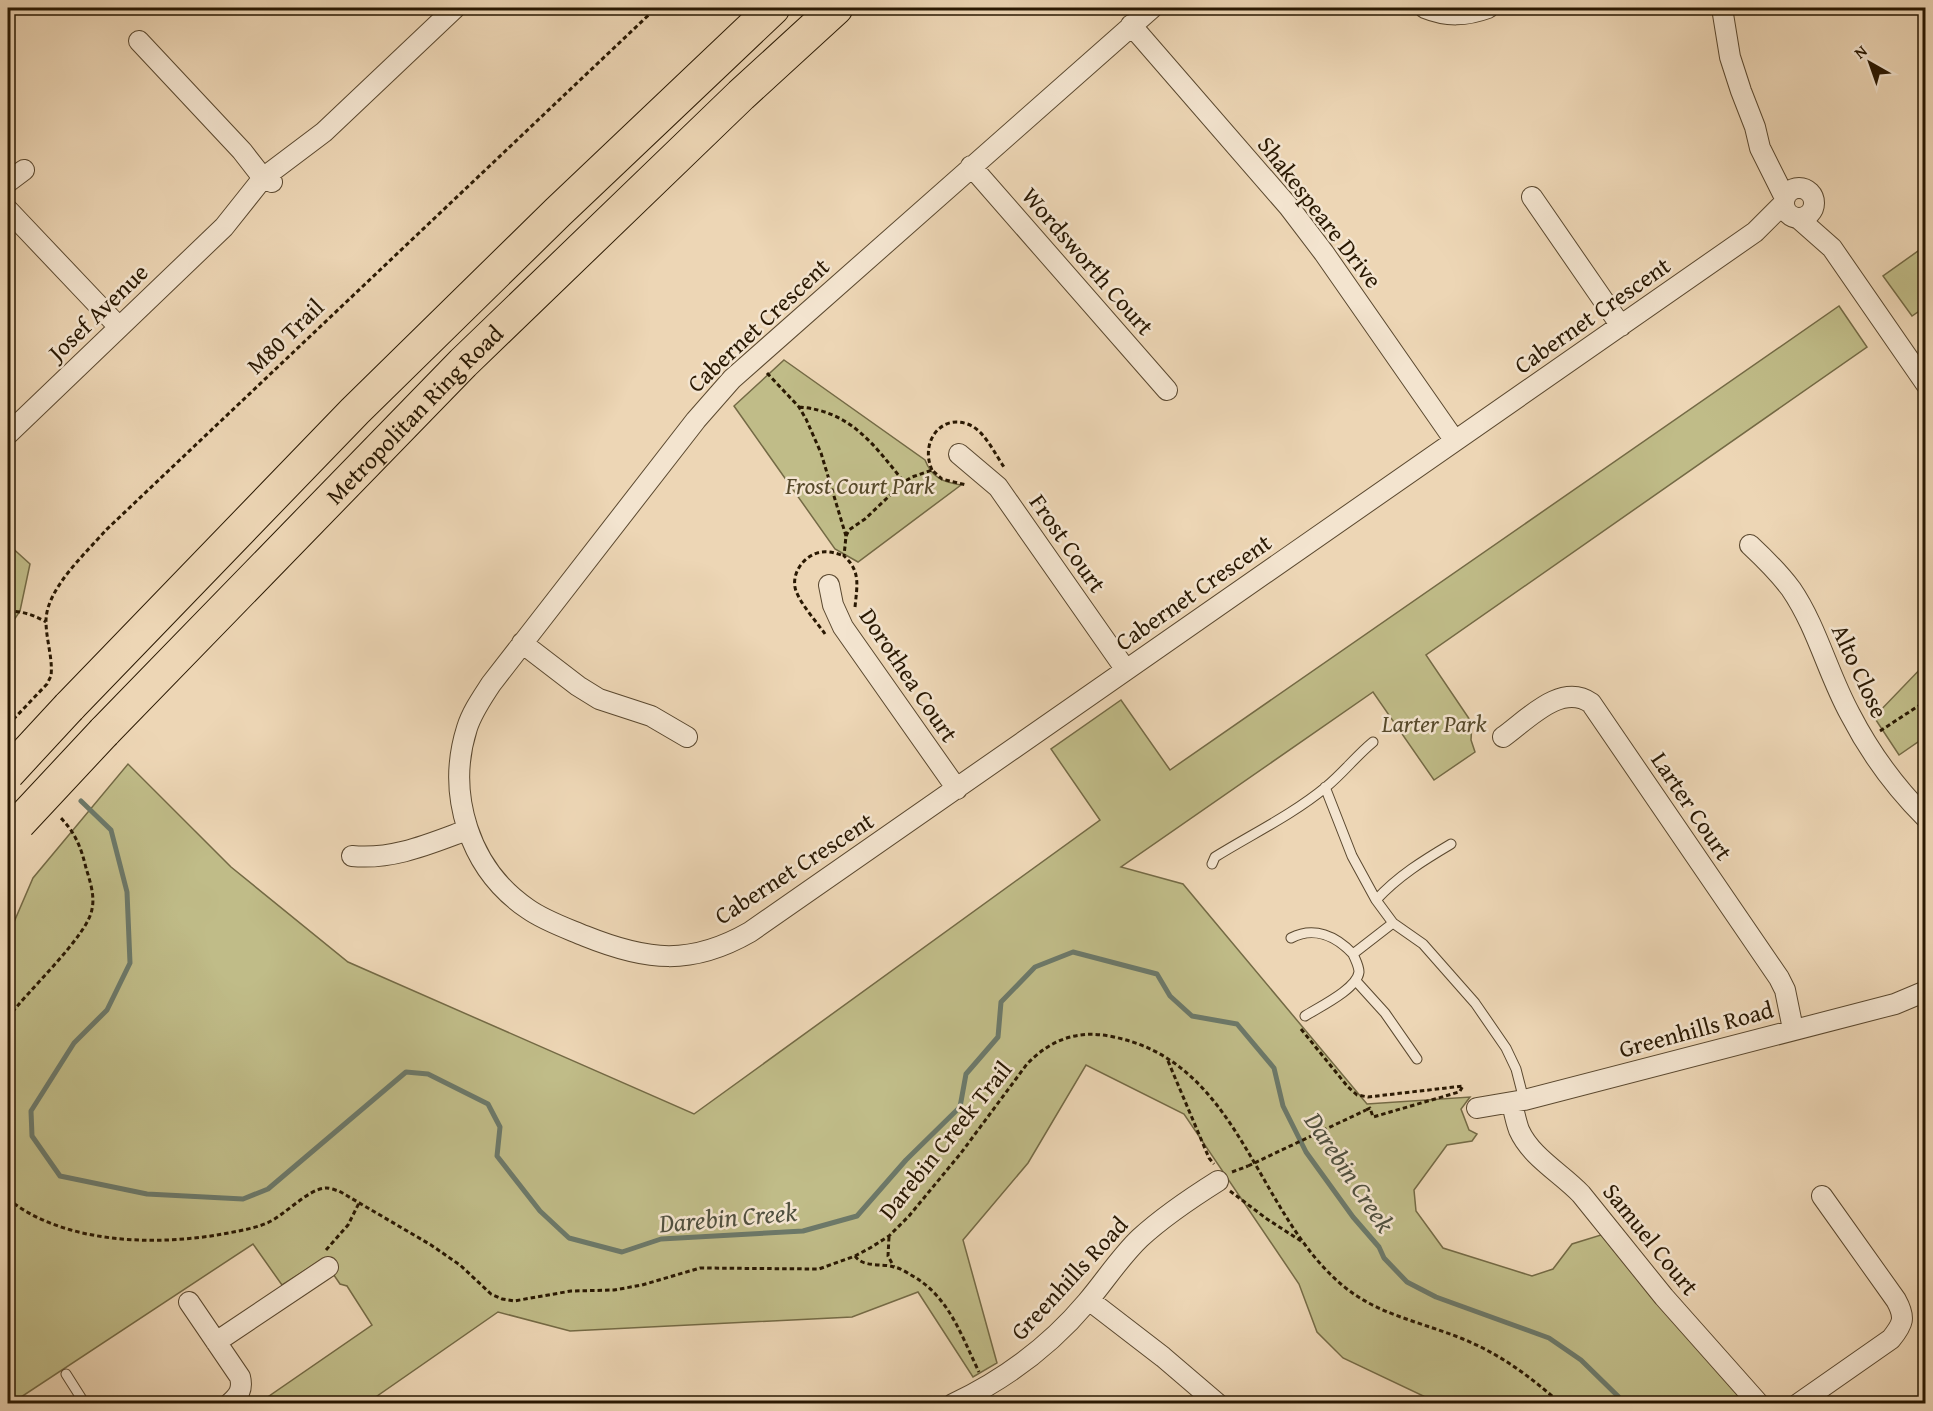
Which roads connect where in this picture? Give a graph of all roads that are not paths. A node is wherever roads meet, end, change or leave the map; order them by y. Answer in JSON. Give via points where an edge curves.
{"nodes":[{"id":1,"x":455,"y":8,"type":"edge"},
{"id":2,"x":773,"y":8,"type":"edge"},
{"id":3,"x":836,"y":8,"type":"edge"},
{"id":4,"x":1152,"y":8,"type":"edge"},
{"id":5,"x":1425,"y":8,"type":"edge"},
{"id":6,"x":1488,"y":8,"type":"edge"},
{"id":7,"x":1722,"y":8,"type":"edge"},
{"id":8,"x":1131,"y":25,"type":"junction"},
{"id":9,"x":139,"y":41,"type":"dead end"},
{"id":10,"x":971,"y":166,"type":"junction"},
{"id":11,"x":24,"y":170,"type":"dead end"},
{"id":12,"x":268,"y":178,"type":"junction"},
{"id":13,"x":8,"y":182,"type":"edge"},
{"id":14,"x":1532,"y":197,"type":"dead end"},
{"id":15,"x":1796,"y":205,"type":"junction"},
{"id":16,"x":8,"y":210,"type":"edge"},
{"id":17,"x":1621,"y":326,"type":"junction"},
{"id":18,"x":119,"y":327,"type":"junction"},
{"id":19,"x":1926,"y":384,"type":"edge"},
{"id":20,"x":1167,"y":390,"type":"dead end"},
{"id":21,"x":8,"y":434,"type":"edge"},
{"id":22,"x":1455,"y":441,"type":"junction"},
{"id":23,"x":959,"y":454,"type":"dead end"},
{"id":24,"x":1750,"y":545,"type":"dead end"},
{"id":25,"x":829,"y":585,"type":"dead end"},
{"id":26,"x":522,"y":643,"type":"junction"},
{"id":27,"x":1126,"y":670,"type":"junction"},
{"id":28,"x":687,"y":736,"type":"dead end"},
{"id":29,"x":1503,"y":737,"type":"dead end"},
{"id":30,"x":1373,"y":742,"type":"dead end"},
{"id":31,"x":8,"y":772,"type":"edge"},
{"id":32,"x":1325,"y":787,"type":"junction"},
{"id":33,"x":957,"y":789,"type":"junction"},
{"id":34,"x":1926,"y":818,"type":"edge"},
{"id":35,"x":13,"y":830,"type":"edge"},
{"id":36,"x":467,"y":830,"type":"junction"},
{"id":37,"x":1451,"y":844,"type":"dead end"},
{"id":38,"x":352,"y":856,"type":"dead end"},
{"id":39,"x":1212,"y":864,"type":"dead end"},
{"id":40,"x":1376,"y":900,"type":"junction"},
{"id":41,"x":1393,"y":923,"type":"junction"},
{"id":42,"x":1292,"y":938,"type":"dead end"},
{"id":43,"x":1353,"y":954,"type":"junction"},
{"id":44,"x":1356,"y":981,"type":"junction"},
{"id":45,"x":1926,"y":991,"type":"edge"},
{"id":46,"x":1305,"y":1016,"type":"road end"},
{"id":47,"x":1793,"y":1029,"type":"junction"},
{"id":48,"x":1417,"y":1059,"type":"dead end"},
{"id":49,"x":1518,"y":1102,"type":"junction"},
{"id":50,"x":1477,"y":1108,"type":"dead end"},
{"id":51,"x":1221,"y":1178,"type":"road end"},
{"id":52,"x":1822,"y":1196,"type":"dead end"},
{"id":53,"x":328,"y":1267,"type":"dead end"},
{"id":54,"x":1089,"y":1300,"type":"junction"},
{"id":55,"x":189,"y":1302,"type":"dead end"},
{"id":56,"x":216,"y":1342,"type":"junction"},
{"id":57,"x":66,"y":1374,"type":"dead end"},
{"id":58,"x":970,"y":1398,"type":"edge"},
{"id":59,"x":85,"y":1404,"type":"edge"},
{"id":60,"x":229,"y":1404,"type":"edge"},
{"id":61,"x":1218,"y":1404,"type":"edge"},
{"id":62,"x":1760,"y":1404,"type":"edge"},
{"id":63,"x":1798,"y":1404,"type":"edge"}],
"edges":[{"from":1,"to":12,"type":"street","name":"Josef Avenue","via":[[324,132],[301,161]]},
{"from":2,"to":31,"type":"highway","name":"Metropolitan Ring Road","bridge":true,"via":[[355,411]]},
{"from":3,"to":35,"type":"highway","name":"Metropolitan Ring Road","bridge":true,"via":[[463,363]]},
{"from":4,"to":8,"type":"street","name":"Cabernet Crescent"},
{"from":5,"to":6,"type":"street","via":[[1460,15]]},
{"from":7,"to":15,"type":"street","via":[[1730,57],[1755,127],[1781,169]]},
{"from":8,"to":10,"type":"street","name":"Cabernet Crescent"},
{"from":8,"to":22,"type":"street","name":"Shakespeare Drive","via":[[1289,207]]},
{"from":9,"to":12,"type":"street","via":[[242,151],[261,165]]},
{"from":10,"to":20,"type":"street","name":"Wordsworth Court"},
{"from":10,"to":26,"type":"street","name":"Cabernet Crescent","via":[[753,358],[711,400]]},
{"from":11,"to":13,"type":"street"},
{"from":12,"to":18,"type":"street","name":"Josef Avenue","via":[[258,201],[224,227]]},
{"from":14,"to":17,"type":"street"},
{"from":15,"to":17,"type":"street","name":"Cabernet Crescent"},
{"from":15,"to":19,"type":"street","via":[[1832,248]]},
{"from":16,"to":18,"type":"street"},
{"from":17,"to":22,"type":"street","name":"Cabernet Crescent"},
{"from":18,"to":21,"type":"street","name":"Josef Avenue"},
{"from":22,"to":27,"type":"street","name":"Cabernet Crescent"},
{"from":23,"to":27,"type":"street","name":"Frost Court","via":[[998,487]]},
{"from":24,"to":34,"type":"street","name":"Alto Close","via":[[1792,591],[1860,732]]},
{"from":25,"to":33,"type":"street","name":"Dorothea Court","via":[[843,627]]},
{"from":26,"to":28,"type":"street","via":[[598,699],[651,716]]},
{"from":26,"to":36,"type":"street","name":"Cabernet Crescent","via":[[477,705],[468,726],[458,772]]},
{"from":27,"to":33,"type":"street","name":"Cabernet Crescent"},
{"from":29,"to":47,"type":"street","name":"Larter Court","via":[[1554,700],[1575,696],[1591,703],[1779,978]]},
{"from":30,"to":32,"type":"lane"},
{"from":32,"to":39,"type":"lane","via":[[1215,857]]},
{"from":32,"to":40,"type":"lane","via":[[1352,856]]},
{"from":33,"to":36,"type":"street","name":"Cabernet Crescent","via":[[750,932],[712,950],[672,957],[652,956],[600,942],[527,908],[493,877]]},
{"from":36,"to":38,"type":"street","via":[[383,857]]},
{"from":37,"to":40,"type":"lane","via":[[1390,884]]},
{"from":40,"to":41,"type":"lane"},
{"from":41,"to":43,"type":"lane"},
{"from":41,"to":49,"type":"lane","via":[[1422,944],[1475,1003],[1516,1069]]},
{"from":42,"to":43,"type":"lane","via":[[1315,932],[1343,943]]},
{"from":43,"to":44,"type":"lane","via":[[1359,970]]},
{"from":44,"to":46,"type":"lane"},
{"from":44,"to":48,"type":"lane"},
{"from":45,"to":47,"type":"street","name":"Greenhills Road","via":[[1895,1004]]},
{"from":47,"to":49,"type":"street","name":"Greenhills Road"},
{"from":49,"to":50,"type":"street","name":"Greenhills Road"},
{"from":49,"to":62,"type":"street","name":"Samuel Court","via":[[1519,1130],[1533,1152],[1581,1194],[1664,1297]]},
{"from":51,"to":54,"type":"street","name":"Greenhills Road","via":[[1139,1239]]},
{"from":52,"to":63,"type":"street","via":[[1896,1300],[1903,1319],[1891,1339]]},
{"from":53,"to":56,"type":"street"},
{"from":54,"to":58,"type":"street","name":"Greenhills Road","via":[[1046,1346]]},
{"from":54,"to":61,"type":"street"},
{"from":55,"to":56,"type":"street"},
{"from":56,"to":60,"type":"street","via":[[242,1386]]},
{"from":57,"to":59,"type":"lane"}]}
